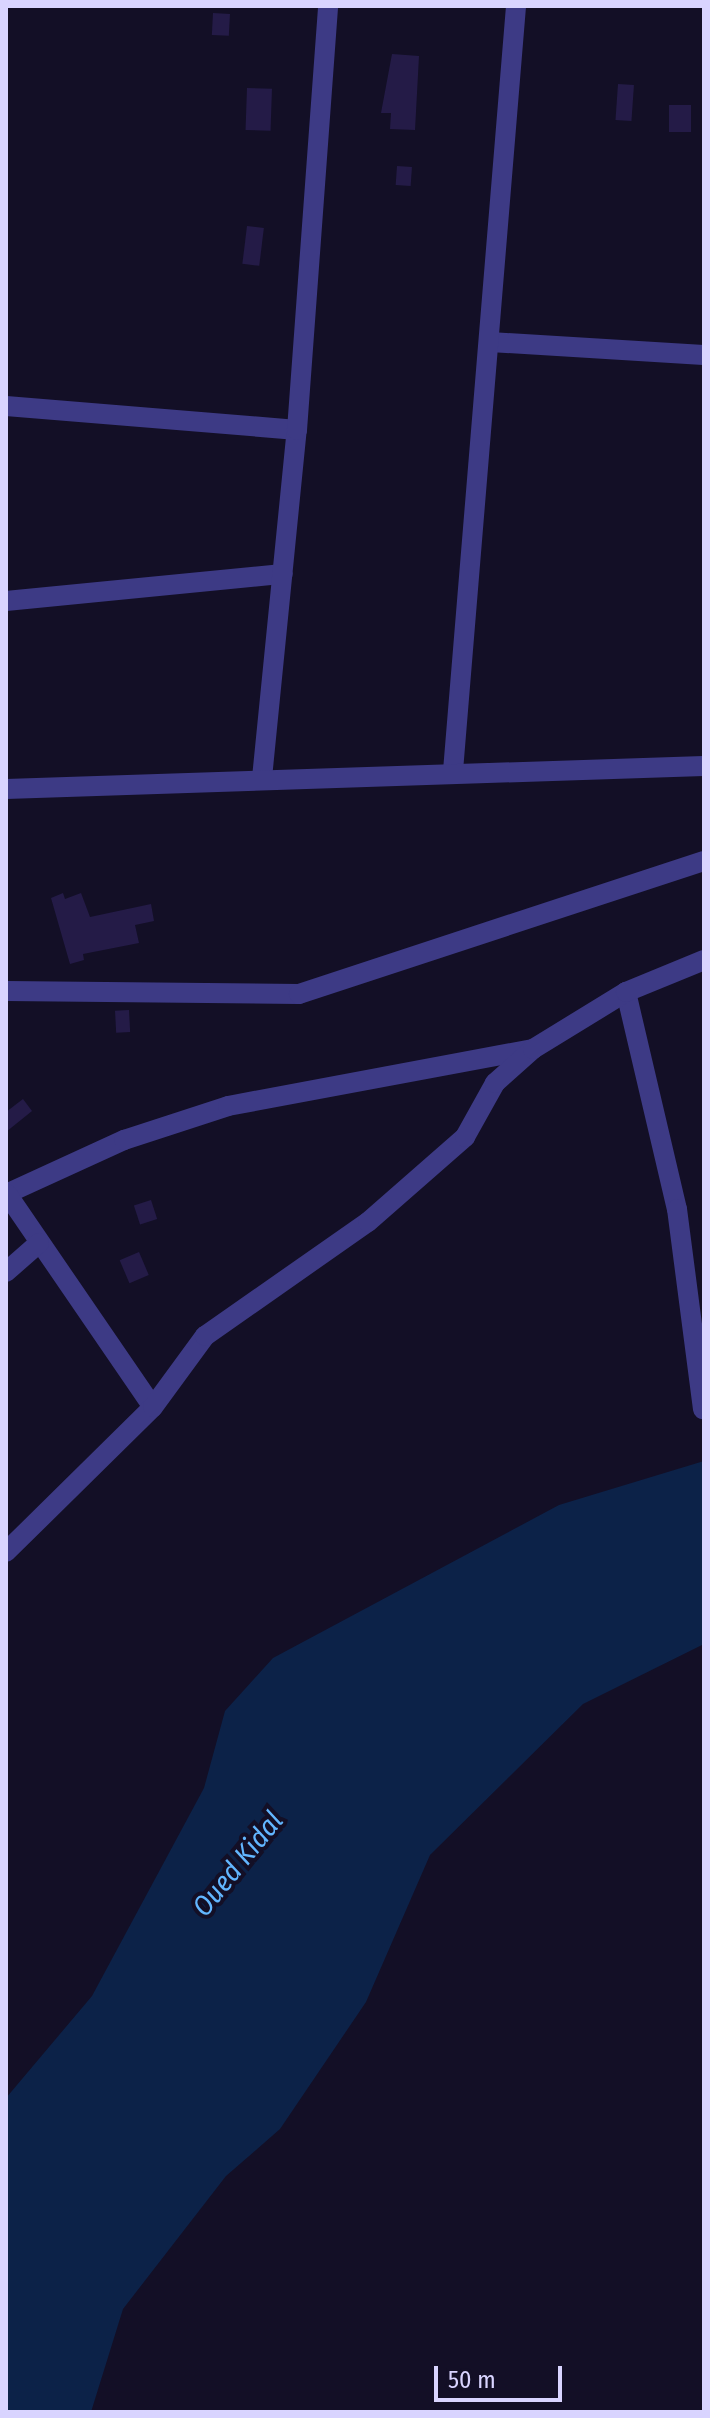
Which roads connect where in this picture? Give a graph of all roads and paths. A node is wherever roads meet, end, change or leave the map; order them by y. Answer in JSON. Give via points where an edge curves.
{"nodes":[{"id":1,"x":328,"y":6,"type":"edge"},
{"id":2,"x":516,"y":6,"type":"edge"},
{"id":3,"x":490,"y":342,"type":"junction"},
{"id":4,"x":704,"y":355,"type":"edge"},
{"id":5,"x":6,"y":406,"type":"edge"},
{"id":6,"x":297,"y":430,"type":"junction"},
{"id":7,"x":283,"y":574,"type":"junction"},
{"id":8,"x":6,"y":601,"type":"edge"},
{"id":9,"x":704,"y":766,"type":"edge"},
{"id":10,"x":453,"y":771,"type":"junction"},
{"id":11,"x":262,"y":778,"type":"junction"},
{"id":12,"x":6,"y":789,"type":"edge"},
{"id":13,"x":704,"y":861,"type":"edge"},
{"id":14,"x":704,"y":960,"type":"edge"},
{"id":15,"x":6,"y":991,"type":"edge"},
{"id":16,"x":626,"y":992,"type":"junction"},
{"id":17,"x":533,"y":1049,"type":"junction"},
{"id":18,"x":6,"y":1194,"type":"edge"},
{"id":19,"x":39,"y":1243,"type":"junction"},
{"id":20,"x":6,"y":1272,"type":"edge"},
{"id":21,"x":153,"y":1407,"type":"junction"},
{"id":22,"x":703,"y":1409,"type":"edge"},
{"id":23,"x":6,"y":1552,"type":"edge"}],
"edges":[{"from":1,"to":6,"type":"street"},
{"from":2,"to":3,"type":"street"},
{"from":3,"to":4,"type":"street"},
{"from":3,"to":10,"type":"street","via":[[457,661]]},
{"from":5,"to":6,"type":"street"},
{"from":6,"to":7,"type":"street"},
{"from":7,"to":8,"type":"street"},
{"from":7,"to":11,"type":"street"},
{"from":9,"to":10,"type":"street"},
{"from":10,"to":11,"type":"street"},
{"from":11,"to":12,"type":"street"},
{"from":13,"to":15,"type":"street","via":[[299,994]]},
{"from":14,"to":16,"type":"street"},
{"from":16,"to":17,"type":"street"},
{"from":16,"to":22,"type":"street","via":[[677,1209]]},
{"from":17,"to":18,"type":"street","via":[[228,1106],[124,1140]]},
{"from":17,"to":21,"type":"street","via":[[495,1083],[465,1137],[368,1222],[205,1336]]},
{"from":18,"to":19,"type":"street"},
{"from":19,"to":20,"type":"street"},
{"from":19,"to":21,"type":"street"},
{"from":21,"to":23,"type":"street"}]}
